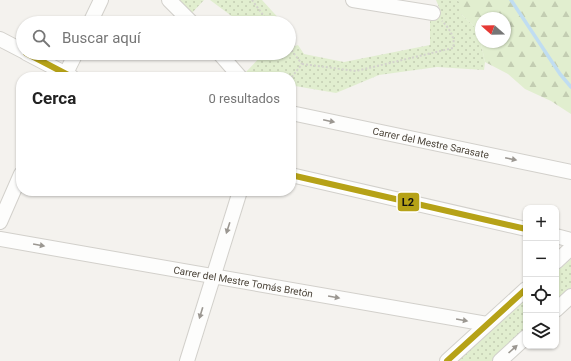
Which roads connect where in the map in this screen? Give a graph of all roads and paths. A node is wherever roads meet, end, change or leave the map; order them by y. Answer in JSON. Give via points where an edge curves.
{"nodes":[{"id":1,"x":101,"y":0,"type":"edge"},
{"id":2,"x":169,"y":0,"type":"edge"},
{"id":3,"x":252,"y":0,"type":"edge"},
{"id":4,"x":353,"y":0,"type":"edge"},
{"id":5,"x":433,"y":13,"type":"joint"},
{"id":6,"x":93,"y":16,"type":"edge"},
{"id":7,"x":185,"y":16,"type":"edge"},
{"id":8,"x":264,"y":16,"type":"edge"},
{"id":9,"x":0,"y":39,"type":"edge"},
{"id":10,"x":16,"y":47,"type":"edge"},
{"id":11,"x":296,"y":56,"type":"edge"},
{"id":12,"x":38,"y":60,"type":"edge"},
{"id":13,"x":73,"y":60,"type":"edge"},
{"id":14,"x":225,"y":60,"type":"edge"},
{"id":15,"x":302,"y":64,"type":"junction"},
{"id":16,"x":60,"y":72,"type":"edge"},
{"id":17,"x":69,"y":72,"type":"edge"},
{"id":18,"x":236,"y":72,"type":"edge"},
{"id":19,"x":296,"y":72,"type":"edge"},
{"id":20,"x":296,"y":114,"type":"edge"},
{"id":21,"x":571,"y":172,"type":"edge"},
{"id":22,"x":296,"y":177,"type":"edge"},
{"id":23,"x":16,"y":185,"type":"edge"},
{"id":24,"x":238,"y":196,"type":"edge"},
{"id":25,"x":0,"y":222,"type":"edge"},
{"id":26,"x":523,"y":229,"type":"edge"},
{"id":27,"x":559,"y":237,"type":"edge"},
{"id":28,"x":0,"y":239,"type":"edge"},
{"id":29,"x":571,"y":240,"type":"edge"},
{"id":30,"x":571,"y":248,"type":"edge"},
{"id":31,"x":559,"y":259,"type":"edge"},
{"id":32,"x":213,"y":276,"type":"junction"},
{"id":33,"x":523,"y":292,"type":"edge"},
{"id":34,"x":571,"y":296,"type":"edge"},
{"id":35,"x":559,"y":307,"type":"edge"},
{"id":36,"x":487,"y":324,"type":"junction"},
{"id":37,"x":523,"y":340,"type":"edge"},
{"id":38,"x":187,"y":361,"type":"edge"},
{"id":39,"x":447,"y":361,"type":"edge"},
{"id":40,"x":500,"y":361,"type":"edge"}],
"edges":[{"from":1,"to":6,"type":"street"},
{"from":2,"to":7,"type":"street"},
{"from":3,"to":8,"type":"path"},
{"from":4,"to":5,"type":"street"},
{"from":5,"to":15,"type":"path","via":[[448,26],[455,43],[453,48],[356,71]]},
{"from":9,"to":10,"type":"street"},
{"from":11,"to":15,"type":"path"},
{"from":12,"to":16,"type":"street"},
{"from":13,"to":17,"type":"street"},
{"from":14,"to":18,"type":"street"},
{"from":15,"to":19,"type":"path"},
{"from":20,"to":21,"type":"street","name":"Carrer del Mestre Sarasate","one_way":true},
{"from":22,"to":26,"type":"street"},
{"from":23,"to":25,"type":"street"},
{"from":24,"to":32,"type":"street","one_way":true},
{"from":27,"to":29,"type":"street"},
{"from":28,"to":32,"type":"street","name":"Carrer del Mestre Tomás Bretón","one_way":true},
{"from":30,"to":31,"type":"street"},
{"from":32,"to":36,"type":"street","name":"Carrer del Mestre Tomás Bretón","one_way":true},
{"from":32,"to":38,"type":"street","one_way":true},
{"from":33,"to":36,"type":"street"},
{"from":34,"to":35,"type":"street"},
{"from":36,"to":39,"type":"street"},
{"from":40,"to":37,"type":"street","one_way":true}]}
